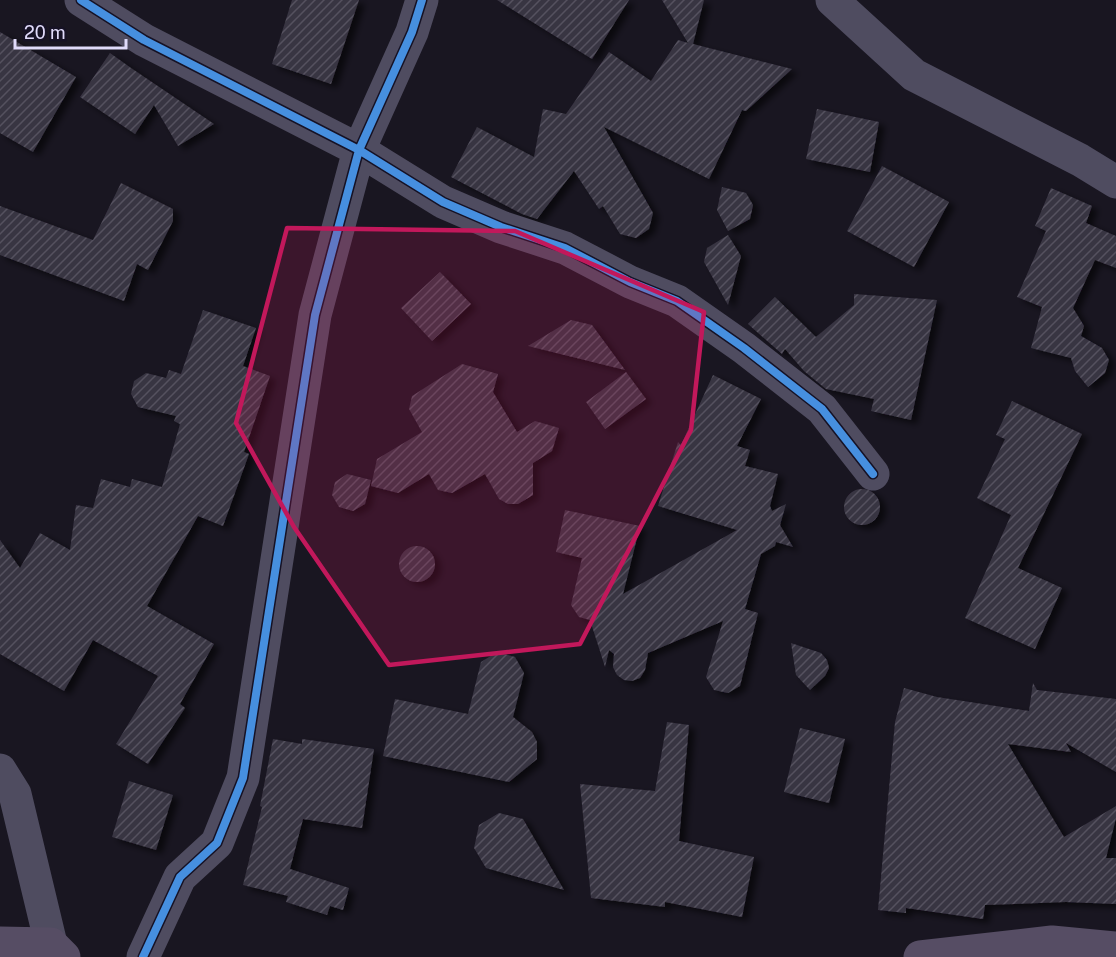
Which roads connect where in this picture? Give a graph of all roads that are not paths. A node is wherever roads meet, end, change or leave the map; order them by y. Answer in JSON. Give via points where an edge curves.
{"nodes":[{"id":1,"x":81,"y":0,"type":"edge"},
{"id":2,"x":422,"y":0,"type":"edge"},
{"id":3,"x":832,"y":0,"type":"edge"},
{"id":4,"x":359,"y":150,"type":"junction"},
{"id":5,"x":1116,"y":182,"type":"edge"},
{"id":6,"x":873,"y":474,"type":"dead end"},
{"id":7,"x":0,"y":770,"type":"edge"},
{"id":8,"x":0,"y":943,"type":"edge"},
{"id":9,"x":1116,"y":948,"type":"edge"},
{"id":10,"x":58,"y":951,"type":"edge"},
{"id":11,"x":143,"y":957,"type":"edge"},
{"id":12,"x":920,"y":957,"type":"edge"}],
"edges":[{"from":1,"to":4,"type":"street","via":[[144,40]]},
{"from":2,"to":4,"type":"street","via":[[412,32]]},
{"from":3,"to":5,"type":"street","via":[[914,75]]},
{"from":4,"to":6,"type":"street","via":[[443,202],[565,248],[677,301],[822,409]]},
{"from":4,"to":11,"type":"street","via":[[315,315],[243,778],[217,843],[180,877]]},
{"from":7,"to":10,"type":"street","via":[[15,794]]},
{"from":8,"to":10,"type":"main road"},
{"from":9,"to":12,"type":"main road","via":[[1052,942]]}]}
